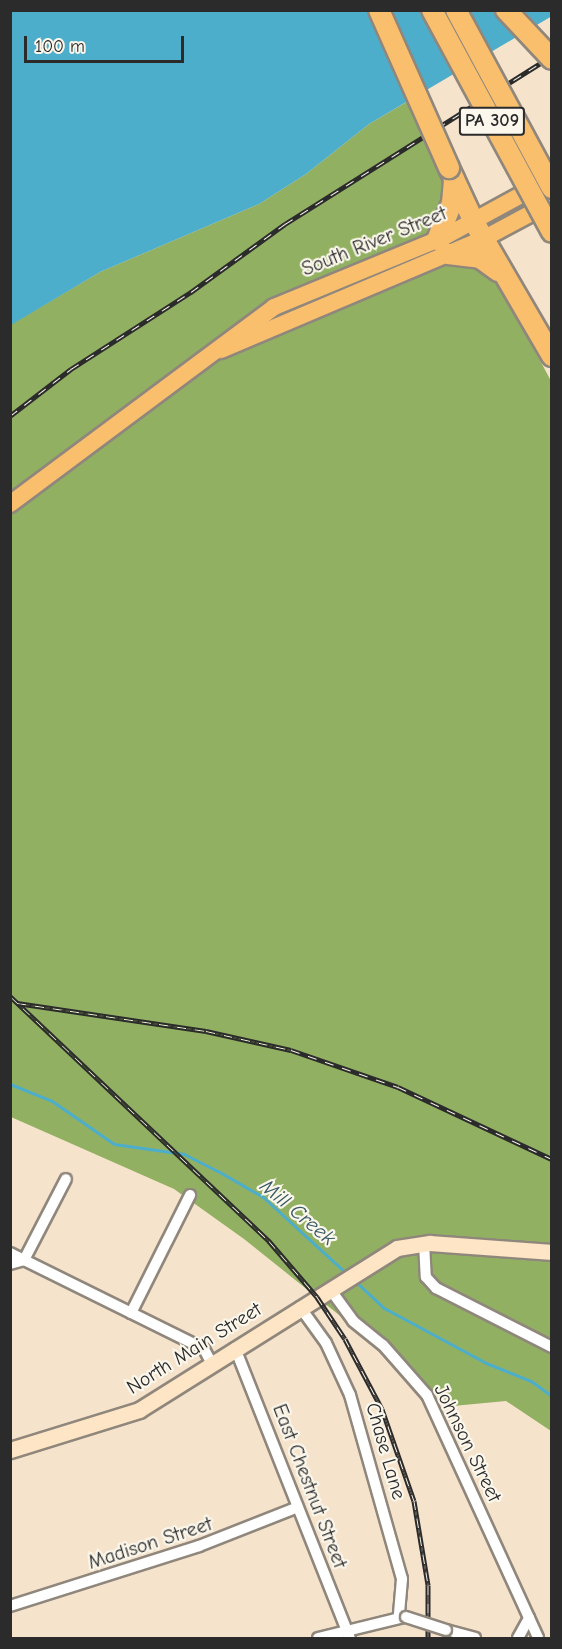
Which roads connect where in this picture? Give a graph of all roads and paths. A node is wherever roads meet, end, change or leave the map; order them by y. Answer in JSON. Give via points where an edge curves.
{"nodes":[{"id":1,"x":379,"y":10,"type":"edge"},
{"id":2,"x":432,"y":10,"type":"edge"},
{"id":3,"x":456,"y":10,"type":"edge"},
{"id":4,"x":506,"y":10,"type":"edge"},
{"id":5,"x":552,"y":59,"type":"edge"},
{"id":6,"x":452,"y":174,"type":"junction"},
{"id":7,"x":552,"y":178,"type":"edge"},
{"id":8,"x":552,"y":188,"type":"edge"},
{"id":9,"x":552,"y":202,"type":"edge"},
{"id":10,"x":478,"y":231,"type":"junction"},
{"id":11,"x":552,"y":231,"type":"edge"},
{"id":12,"x":443,"y":247,"type":"junction"},
{"id":13,"x":504,"y":276,"type":"junction"},
{"id":14,"x":552,"y":356,"type":"edge"},
{"id":15,"x":10,"y":504,"type":"edge"},
{"id":16,"x":66,"y":1179,"type":"dead end"},
{"id":17,"x":190,"y":1195,"type":"dead end"},
{"id":18,"x":424,"y":1243,"type":"junction"},
{"id":19,"x":552,"y":1252,"type":"edge"},
{"id":20,"x":10,"y":1253,"type":"edge"},
{"id":21,"x":24,"y":1260,"type":"junction"},
{"id":22,"x":10,"y":1264,"type":"edge"},
{"id":23,"x":334,"y":1286,"type":"junction"},
{"id":24,"x":300,"y":1306,"type":"junction"},
{"id":25,"x":131,"y":1313,"type":"junction"},
{"id":26,"x":552,"y":1347,"type":"edge"},
{"id":27,"x":235,"y":1348,"type":"junction"},
{"id":28,"x":212,"y":1362,"type":"junction"},
{"id":29,"x":10,"y":1450,"type":"edge"},
{"id":30,"x":298,"y":1507,"type":"junction"},
{"id":31,"x":10,"y":1606,"type":"edge"},
{"id":32,"x":403,"y":1617,"type":"junction"},
{"id":33,"x":529,"y":1618,"type":"junction"},
{"id":34,"x":349,"y":1634,"type":"edge"},
{"id":35,"x":318,"y":1638,"type":"edge"},
{"id":36,"x":475,"y":1638,"type":"edge"},
{"id":37,"x":518,"y":1638,"type":"edge"},
{"id":38,"x":538,"y":1638,"type":"edge"}],
"edges":[{"from":1,"to":6,"type":"highway","bridge":true},
{"from":2,"to":11,"type":"highway","number":"PA 309","bridge":true},
{"from":3,"to":8,"type":"highway","number":"PA 309","bridge":true},
{"from":4,"to":5,"type":"highway","bridge":true},
{"from":6,"to":10,"type":"highway"},
{"from":6,"to":12,"type":"highway","via":[[452,203]]},
{"from":7,"to":10,"type":"main road","name":"South River Street"},
{"from":9,"to":10,"type":"main road","name":"South River Street"},
{"from":10,"to":12,"type":"main road","name":"South River Street"},
{"from":10,"to":13,"type":"highway"},
{"from":12,"to":13,"type":"highway","via":[[480,258]]},
{"from":12,"to":15,"type":"main road","name":"South River Street","via":[[274,307]]},
{"from":13,"to":14,"type":"highway"},
{"from":16,"to":21,"type":"street"},
{"from":17,"to":25,"type":"street"},
{"from":18,"to":19,"type":"main road","name":"North Main Street"},
{"from":18,"to":23,"type":"main road","name":"North Main Street","via":[[385,1253]]},
{"from":18,"to":26,"type":"street","via":[[426,1277],[436,1288]]},
{"from":20,"to":21,"type":"street"},
{"from":21,"to":22,"type":"street"},
{"from":21,"to":25,"type":"street"},
{"from":23,"to":24,"type":"main road","name":"North Main Street"},
{"from":23,"to":33,"type":"street","name":"Johnson Street","via":[[353,1321],[383,1345],[431,1401]]},
{"from":24,"to":27,"type":"main road","name":"North Main Street"},
{"from":24,"to":32,"type":"street","name":"Chase Lane","via":[[326,1343],[359,1422],[402,1579]]},
{"from":25,"to":28,"type":"street","via":[[204,1349]]},
{"from":27,"to":28,"type":"main road","name":"North Main Street"},
{"from":27,"to":30,"type":"street","name":"East Chestnut Street"},
{"from":28,"to":29,"type":"main road","name":"North Main Street","via":[[139,1410]]},
{"from":30,"to":31,"type":"street","name":"Madison Street","via":[[199,1546]]},
{"from":30,"to":34,"type":"street","name":"East Chestnut Street"},
{"from":32,"to":34,"type":"street"},
{"from":32,"to":36,"type":"street","bridge":true},
{"from":33,"to":37,"type":"street"},
{"from":33,"to":38,"type":"street","name":"Johnson Street"},
{"from":34,"to":35,"type":"street"}]}
